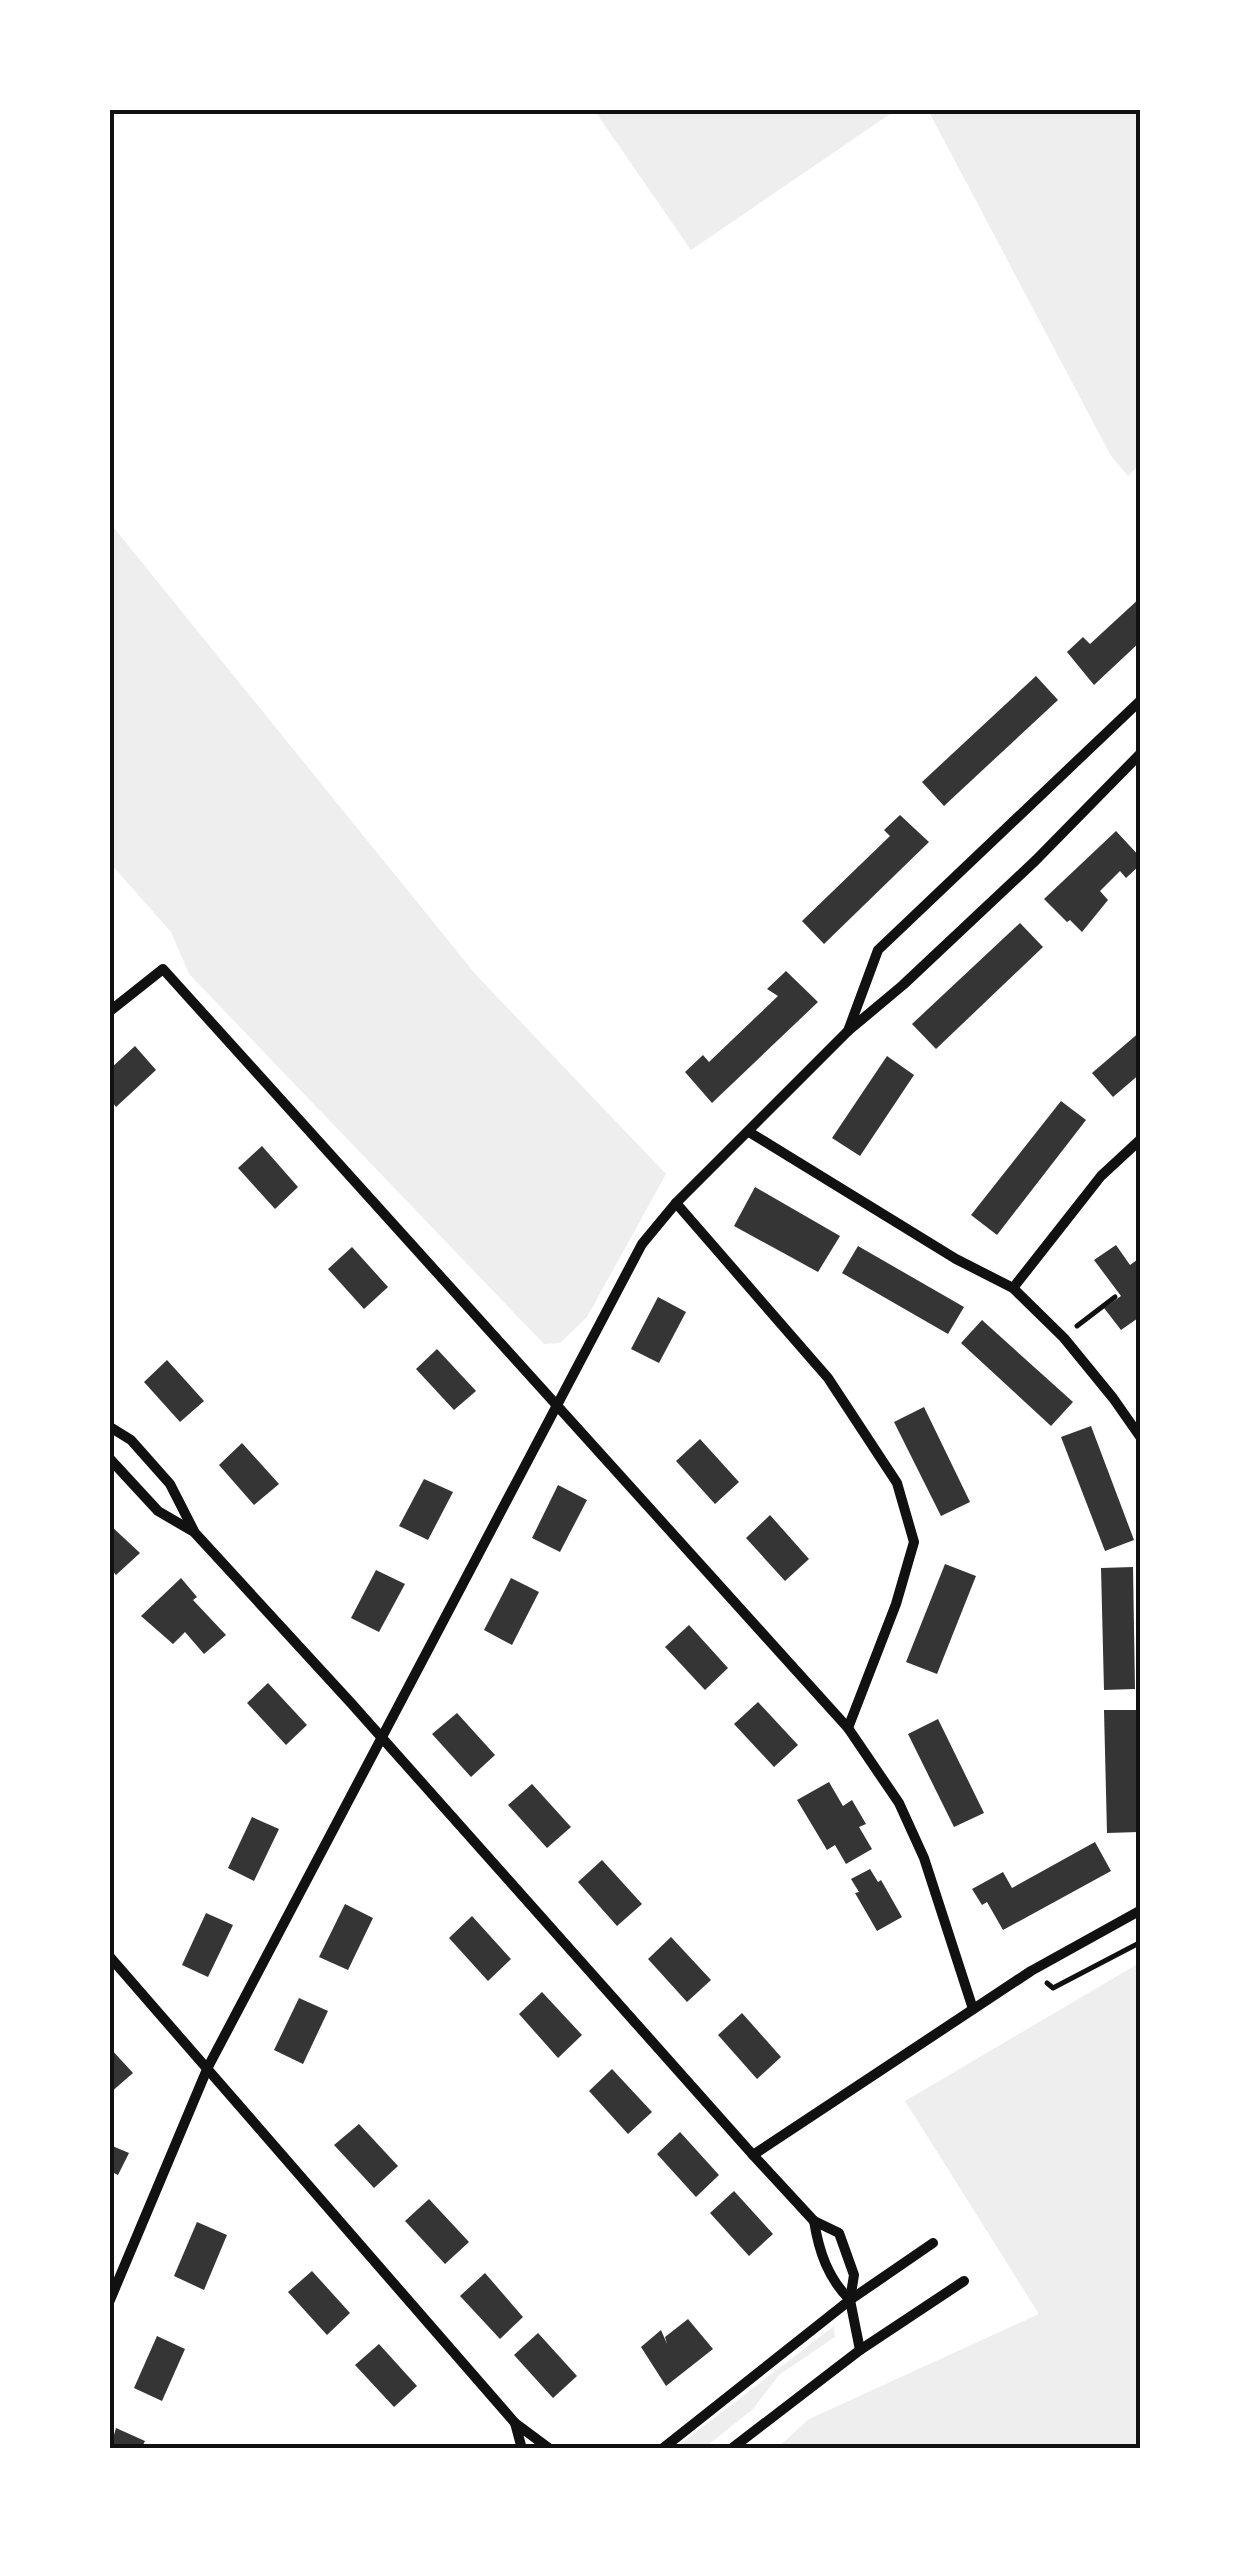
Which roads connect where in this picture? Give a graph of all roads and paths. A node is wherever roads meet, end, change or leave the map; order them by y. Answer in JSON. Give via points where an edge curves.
{"nodes":[{"id":1,"x":1141,"y":700,"type":"edge"},
{"id":2,"x":1141,"y":754,"type":"edge"},
{"id":3,"x":110,"y":1011,"type":"edge"},
{"id":4,"x":848,"y":1032,"type":"junction"},
{"id":5,"x":750,"y":1132,"type":"junction"},
{"id":6,"x":1141,"y":1139,"type":"edge"},
{"id":7,"x":676,"y":1203,"type":"junction"},
{"id":8,"x":1014,"y":1288,"type":"junction"},
{"id":9,"x":1115,"y":1297,"type":"dead end"},
{"id":10,"x":1080,"y":1323,"type":"dead end"},
{"id":11,"x":558,"y":1404,"type":"junction"},
{"id":12,"x":110,"y":1427,"type":"edge"},
{"id":13,"x":1141,"y":1438,"type":"edge"},
{"id":14,"x":110,"y":1459,"type":"edge"},
{"id":15,"x":195,"y":1533,"type":"junction"},
{"id":16,"x":848,"y":1728,"type":"junction"},
{"id":17,"x":382,"y":1740,"type":"junction"},
{"id":18,"x":1141,"y":1910,"type":"edge"},
{"id":19,"x":1141,"y":1942,"type":"edge"},
{"id":20,"x":110,"y":1957,"type":"edge"},
{"id":21,"x":1032,"y":1971,"type":"junction"},
{"id":22,"x":973,"y":2009,"type":"junction"},
{"id":23,"x":208,"y":2068,"type":"junction"},
{"id":24,"x":754,"y":2155,"type":"junction"},
{"id":25,"x":814,"y":2221,"type":"junction"},
{"id":26,"x":932,"y":2243,"type":"dead end"},
{"id":27,"x":964,"y":2281,"type":"dead end"},
{"id":28,"x":110,"y":2300,"type":"edge"},
{"id":29,"x":850,"y":2300,"type":"junction"},
{"id":30,"x":860,"y":2350,"type":"junction"},
{"id":31,"x":515,"y":2423,"type":"junction"},
{"id":32,"x":522,"y":2449,"type":"edge"},
{"id":33,"x":550,"y":2449,"type":"edge"},
{"id":34,"x":662,"y":2449,"type":"edge"},
{"id":35,"x":731,"y":2449,"type":"edge"}],
"edges":[{"from":1,"to":4,"type":"street","via":[[878,950]]},
{"from":2,"to":4,"type":"street"},
{"from":3,"to":11,"type":"street","via":[[163,969]]},
{"from":4,"to":5,"type":"street"},
{"from":5,"to":7,"type":"street"},
{"from":5,"to":8,"type":"street"},
{"from":6,"to":8,"type":"street","via":[[1101,1176]]},
{"from":7,"to":11,"type":"street","via":[[642,1244]]},
{"from":7,"to":16,"type":"street","via":[[828,1378],[897,1483],[914,1542]]},
{"from":8,"to":13,"type":"street","via":[[1076,1353]]},
{"from":9,"to":10,"type":"path"},
{"from":11,"to":16,"type":"street"},
{"from":11,"to":17,"type":"street"},
{"from":12,"to":15,"type":"street","via":[[132,1440],[170,1484]]},
{"from":14,"to":15,"type":"street","via":[[158,1511]]},
{"from":15,"to":17,"type":"street"},
{"from":16,"to":22,"type":"street","via":[[880,1771],[924,1858]]},
{"from":17,"to":23,"type":"street"},
{"from":17,"to":24,"type":"street"},
{"from":18,"to":21,"type":"street"},
{"from":19,"to":21,"type":"path","via":[[1054,1988]]},
{"from":20,"to":23,"type":"street"},
{"from":21,"to":22,"type":"street"},
{"from":22,"to":24,"type":"street"},
{"from":23,"to":28,"type":"street"},
{"from":23,"to":31,"type":"street"},
{"from":24,"to":25,"type":"street"},
{"from":25,"to":29,"type":"street","via":[[833,2284]]},
{"from":25,"to":29,"type":"street","via":[[839,2232],[854,2274]]},
{"from":26,"to":29,"type":"street"},
{"from":27,"to":30,"type":"street"},
{"from":29,"to":30,"type":"street"},
{"from":29,"to":34,"type":"street"},
{"from":30,"to":35,"type":"street"},
{"from":31,"to":32,"type":"street"},
{"from":31,"to":33,"type":"street"}]}
